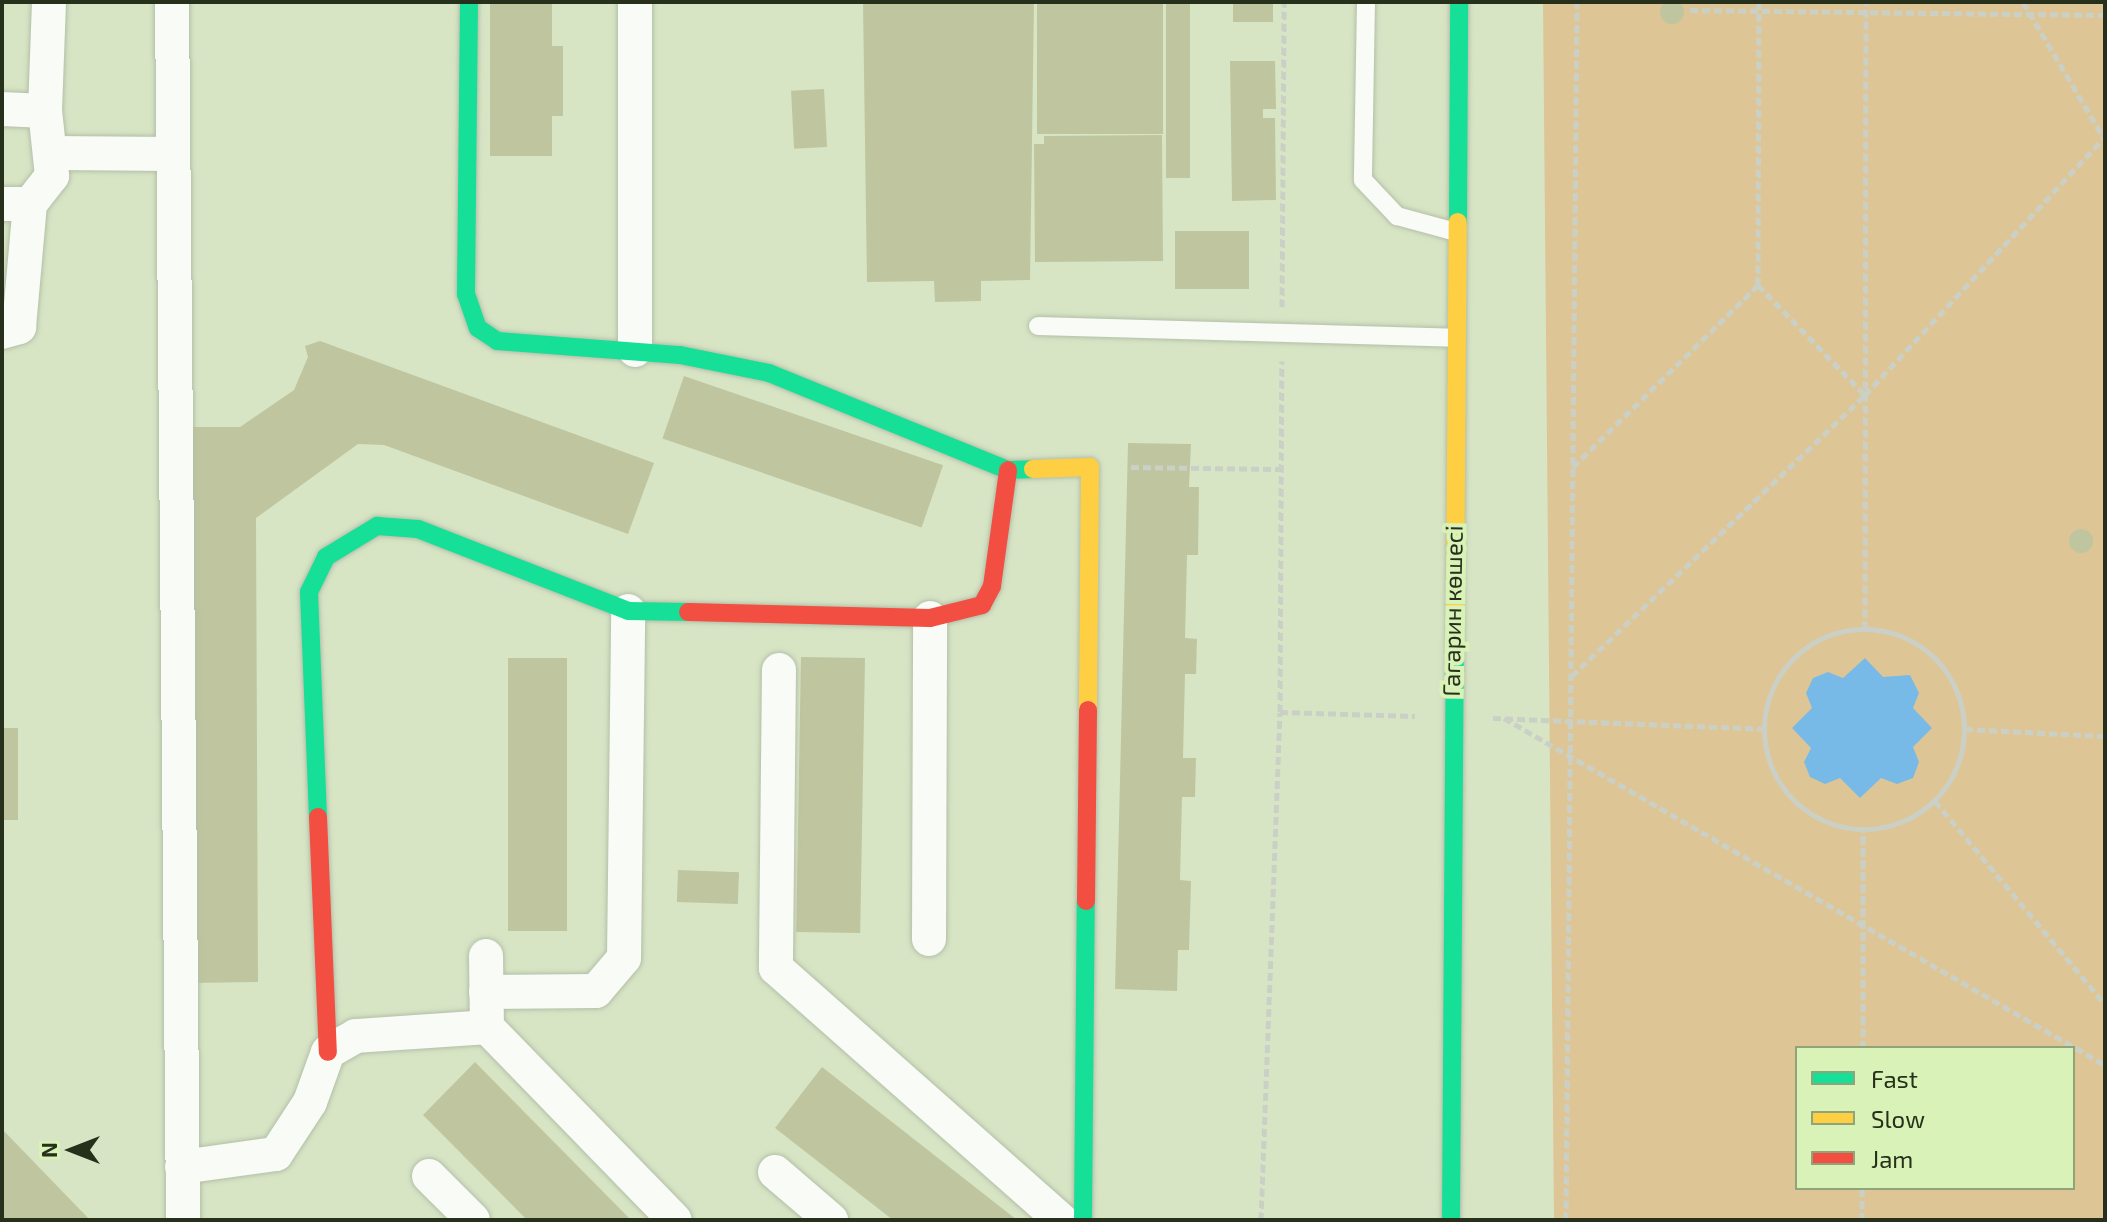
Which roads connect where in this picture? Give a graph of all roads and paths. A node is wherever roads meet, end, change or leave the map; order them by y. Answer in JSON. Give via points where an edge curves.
{"nodes":[{"id":1,"x":49,"y":2,"type":"edge"},
{"id":2,"x":172,"y":2,"type":"edge"},
{"id":3,"x":469,"y":2,"type":"edge"},
{"id":4,"x":635,"y":2,"type":"edge"},
{"id":5,"x":1284,"y":2,"type":"edge"},
{"id":6,"x":1366,"y":2,"type":"edge"},
{"id":7,"x":1459,"y":2,"type":"edge"},
{"id":8,"x":1577,"y":2,"type":"edge"},
{"id":9,"x":1759,"y":2,"type":"edge"},
{"id":10,"x":1866,"y":2,"type":"edge"},
{"id":11,"x":2023,"y":2,"type":"edge"},
{"id":12,"x":1690,"y":10,"type":"dead end"},
{"id":13,"x":1759,"y":11,"type":"junction"},
{"id":14,"x":1866,"y":12,"type":"junction"},
{"id":15,"x":2030,"y":14,"type":"junction"},
{"id":16,"x":2105,"y":15,"type":"edge"},
{"id":17,"x":2,"y":109,"type":"edge"},
{"id":18,"x":45,"y":111,"type":"junction"},
{"id":19,"x":2104,"y":137,"type":"edge"},
{"id":20,"x":54,"y":153,"type":"junction"},
{"id":21,"x":173,"y":154,"type":"junction"},
{"id":22,"x":16,"y":204,"type":"edge"},
{"id":23,"x":1456,"y":232,"type":"junction"},
{"id":24,"x":1758,"y":285,"type":"junction"},
{"id":25,"x":1038,"y":326,"type":"dead end"},
{"id":26,"x":2,"y":332,"type":"edge"},
{"id":27,"x":1282,"y":335,"type":"junction"},
{"id":28,"x":1455,"y":338,"type":"junction"},
{"id":29,"x":635,"y":350,"type":"junction"},
{"id":30,"x":1865,"y":395,"type":"junction"},
{"id":31,"x":1090,"y":467,"type":"junction"},
{"id":32,"x":1573,"y":467,"type":"junction"},
{"id":33,"x":1282,"y":469,"type":"junction"},
{"id":34,"x":1008,"y":470,"type":"junction"},
{"id":35,"x":628,"y":611,"type":"junction"},
{"id":36,"x":930,"y":618,"type":"junction"},
{"id":37,"x":1865,"y":629,"type":"junction"},
{"id":38,"x":779,"y":670,"type":"dead end"},
{"id":39,"x":1571,"y":677,"type":"junction"},
{"id":40,"x":1280,"y":712,"type":"junction"},
{"id":41,"x":1451,"y":717,"type":"junction"},
{"id":42,"x":1504,"y":718,"type":"junction"},
{"id":43,"x":1571,"y":721,"type":"junction"},
{"id":44,"x":1763,"y":729,"type":"junction"},
{"id":45,"x":1965,"y":729,"type":"junction"},
{"id":46,"x":2105,"y":736,"type":"edge"},
{"id":47,"x":1570,"y":757,"type":"junction"},
{"id":48,"x":1935,"y":801,"type":"junction"},
{"id":49,"x":1863,"y":830,"type":"junction"},
{"id":50,"x":1863,"y":926,"type":"junction"},
{"id":51,"x":929,"y":939,"type":"dead end"},
{"id":52,"x":486,"y":956,"type":"dead end"},
{"id":53,"x":486,"y":992,"type":"junction"},
{"id":54,"x":2105,"y":1004,"type":"edge"},
{"id":55,"x":487,"y":1027,"type":"junction"},
{"id":56,"x":1863,"y":1046,"type":"edge"},
{"id":57,"x":2072,"y":1046,"type":"edge"},
{"id":58,"x":2075,"y":1048,"type":"edge"},
{"id":59,"x":328,"y":1052,"type":"junction"},
{"id":60,"x":2105,"y":1065,"type":"edge"},
{"id":61,"x":182,"y":1167,"type":"junction"},
{"id":62,"x":775,"y":1172,"type":"dead end"},
{"id":63,"x":429,"y":1176,"type":"dead end"},
{"id":64,"x":1862,"y":1190,"type":"edge"},
{"id":65,"x":183,"y":1220,"type":"edge"},
{"id":66,"x":473,"y":1220,"type":"edge"},
{"id":67,"x":675,"y":1220,"type":"edge"},
{"id":68,"x":831,"y":1220,"type":"edge"},
{"id":69,"x":1061,"y":1220,"type":"edge"},
{"id":70,"x":1083,"y":1220,"type":"edge"},
{"id":71,"x":1261,"y":1220,"type":"edge"},
{"id":72,"x":1451,"y":1220,"type":"edge"},
{"id":73,"x":1566,"y":1220,"type":"edge"},
{"id":74,"x":1862,"y":1220,"type":"edge"}],
"edges":[{"from":1,"to":18,"type":"street"},
{"from":2,"to":21,"type":"street"},
{"from":3,"to":29,"type":"street","via":[[466,294],[478,328],[497,341]]},
{"from":4,"to":29,"type":"street"},
{"from":5,"to":27,"type":"path"},
{"from":6,"to":23,"type":"lane","via":[[1363,180],[1397,216]]},
{"from":7,"to":23,"type":"street","name":"Гагарин көшесі"},
{"from":8,"to":32,"type":"path"},
{"from":9,"to":13,"type":"path"},
{"from":10,"to":14,"type":"path"},
{"from":11,"to":15,"type":"path"},
{"from":12,"to":13,"type":"path"},
{"from":13,"to":14,"type":"path"},
{"from":13,"to":24,"type":"path"},
{"from":14,"to":15,"type":"path"},
{"from":14,"to":30,"type":"path"},
{"from":15,"to":16,"type":"path"},
{"from":15,"to":19,"type":"path"},
{"from":17,"to":18,"type":"street"},
{"from":18,"to":20,"type":"street"},
{"from":19,"to":30,"type":"path"},
{"from":20,"to":21,"type":"street"},
{"from":20,"to":22,"type":"street","via":[[52,176]]},
{"from":21,"to":61,"type":"street"},
{"from":22,"to":26,"type":"street","via":[[26,305],[19,327]]},
{"from":23,"to":28,"type":"street","name":"Гагарин көшесі"},
{"from":24,"to":30,"type":"path"},
{"from":24,"to":32,"type":"path"},
{"from":25,"to":27,"type":"lane"},
{"from":27,"to":28,"type":"lane"},
{"from":27,"to":33,"type":"path"},
{"from":28,"to":41,"type":"street","name":"Гагарин көшесі"},
{"from":29,"to":34,"type":"street","via":[[769,373]]},
{"from":30,"to":37,"type":"path"},
{"from":30,"to":39,"type":"path"},
{"from":31,"to":33,"type":"path"},
{"from":31,"to":34,"type":"street"},
{"from":31,"to":70,"type":"street"},
{"from":32,"to":39,"type":"path"},
{"from":33,"to":40,"type":"path"},
{"from":34,"to":36,"type":"street","via":[[992,586],[982,605]]},
{"from":35,"to":36,"type":"street"},
{"from":35,"to":53,"type":"street","via":[[624,958],[596,991]]},
{"from":35,"to":59,"type":"street","via":[[418,529],[377,526],[326,557],[309,592]]},
{"from":36,"to":51,"type":"street"},
{"from":37,"to":44,"type":"path","via":[[1826,636],[1793,658],[1772,690]]},
{"from":37,"to":45,"type":"path","via":[[1903,636],[1935,658],[1957,691]]},
{"from":38,"to":69,"type":"street","via":[[776,968]]},
{"from":39,"to":43,"type":"path"},
{"from":40,"to":41,"type":"path"},
{"from":40,"to":71,"type":"path"},
{"from":41,"to":42,"type":"path"},
{"from":41,"to":72,"type":"street","name":"Гагарин көшесі"},
{"from":42,"to":43,"type":"path"},
{"from":42,"to":47,"type":"path"},
{"from":43,"to":44,"type":"path"},
{"from":43,"to":47,"type":"path"},
{"from":44,"to":49,"type":"path","via":[[1771,767],[1792,800],[1825,822]]},
{"from":45,"to":46,"type":"path"},
{"from":45,"to":48,"type":"path","via":[[1956,768]]},
{"from":47,"to":50,"type":"path"},
{"from":47,"to":73,"type":"path"},
{"from":48,"to":49,"type":"path","via":[[1902,822]]},
{"from":48,"to":54,"type":"path"},
{"from":49,"to":50,"type":"path"},
{"from":50,"to":56,"type":"path"},
{"from":50,"to":57,"type":"path"},
{"from":52,"to":53,"type":"street"},
{"from":53,"to":55,"type":"street"},
{"from":55,"to":59,"type":"street","via":[[356,1036]]},
{"from":55,"to":67,"type":"street"},
{"from":58,"to":60,"type":"path"},
{"from":59,"to":61,"type":"street","via":[[310,1102],[276,1154]]},
{"from":61,"to":65,"type":"street"},
{"from":62,"to":68,"type":"street"},
{"from":63,"to":66,"type":"street"},
{"from":64,"to":74,"type":"path"}]}
